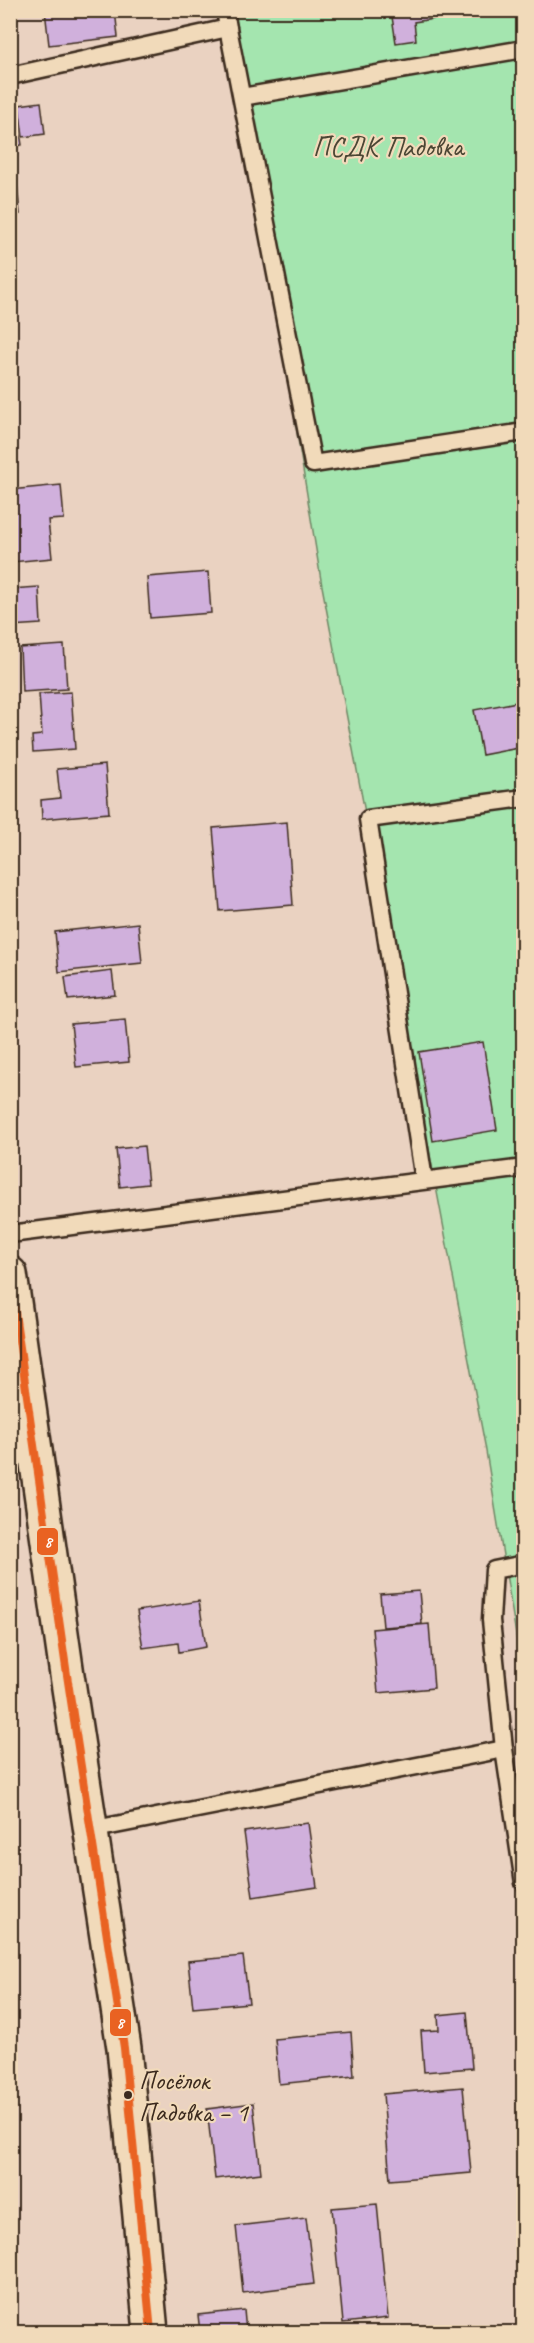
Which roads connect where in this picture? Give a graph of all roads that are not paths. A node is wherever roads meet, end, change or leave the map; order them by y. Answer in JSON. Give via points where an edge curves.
{"nodes":[{"id":1,"x":225,"y":10,"type":"edge"},
{"id":2,"x":228,"y":28,"type":"junction"},
{"id":3,"x":524,"y":49,"type":"edge"},
{"id":4,"x":10,"y":76,"type":"edge"},
{"id":5,"x":242,"y":97,"type":"junction"},
{"id":6,"x":524,"y":432,"type":"edge"},
{"id":7,"x":524,"y":798,"type":"edge"},
{"id":8,"x":524,"y":1168,"type":"edge"},
{"id":9,"x":424,"y":1180,"type":"junction"},
{"id":10,"x":10,"y":1234,"type":"edge"},
{"id":11,"x":10,"y":1274,"type":"edge"},
{"id":12,"x":524,"y":1564,"type":"edge"},
{"id":13,"x":504,"y":1749,"type":"junction"},
{"id":14,"x":90,"y":1830,"type":"junction"},
{"id":15,"x":524,"y":1883,"type":"edge"},
{"id":16,"x":151,"y":2332,"type":"edge"}],
"edges":[{"from":1,"to":2,"type":"lane"},
{"from":2,"to":4,"type":"lane"},
{"from":2,"to":5,"type":"lane"},
{"from":3,"to":5,"type":"lane"},
{"from":5,"to":6,"type":"lane","via":[[313,464]]},
{"from":7,"to":9,"type":"lane","via":[[368,819]]},
{"from":8,"to":9,"type":"lane"},
{"from":9,"to":10,"type":"lane"},
{"from":11,"to":14,"type":"street"},
{"from":12,"to":13,"type":"lane","via":[[494,1570],[491,1620]]},
{"from":13,"to":14,"type":"lane"},
{"from":13,"to":15,"type":"lane"},
{"from":14,"to":16,"type":"street","via":[[124,2048]]}]}
